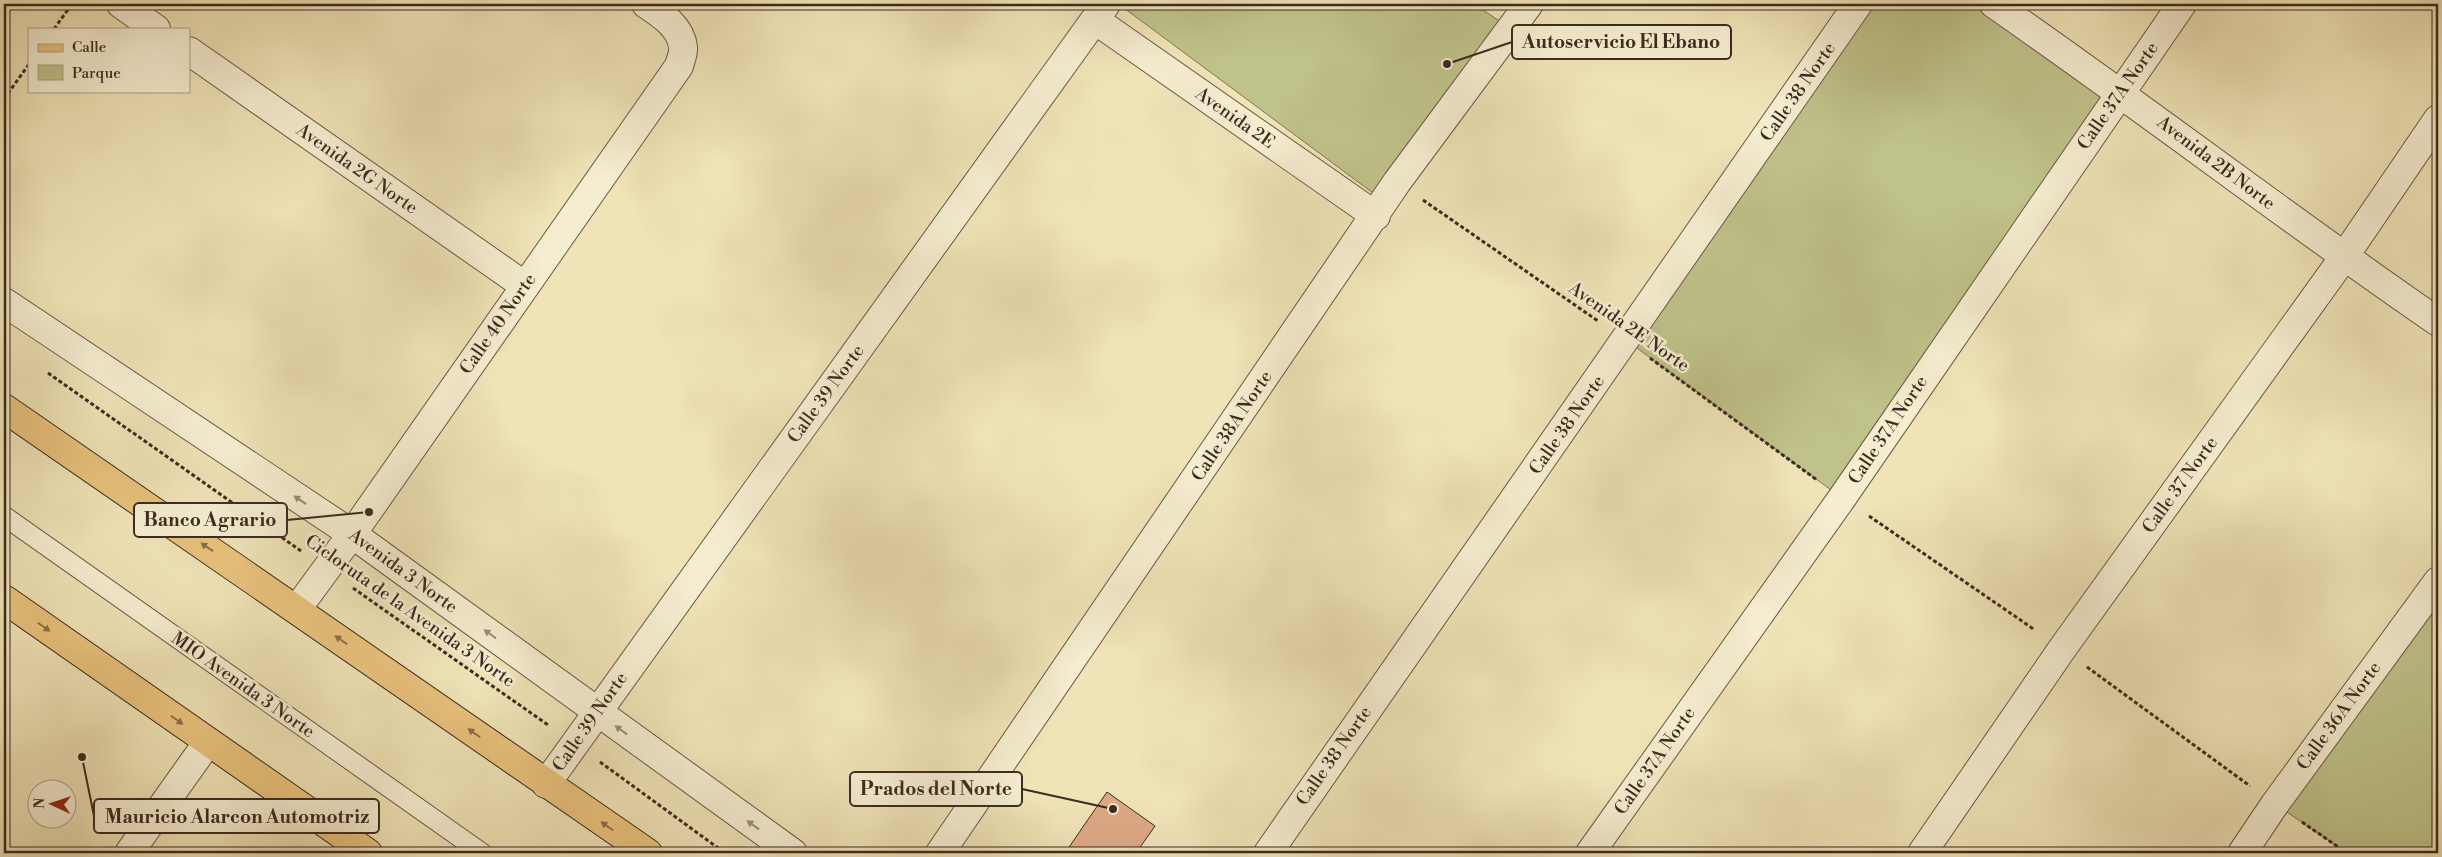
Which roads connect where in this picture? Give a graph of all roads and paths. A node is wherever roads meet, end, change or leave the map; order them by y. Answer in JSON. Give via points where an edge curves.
{"nodes":[{"id":1,"x":72,"y":4,"type":"edge"},
{"id":2,"x":121,"y":4,"type":"edge"},
{"id":3,"x":646,"y":4,"type":"edge"},
{"id":4,"x":1530,"y":4,"type":"edge"},
{"id":5,"x":1858,"y":4,"type":"edge"},
{"id":6,"x":1994,"y":4,"type":"edge"},
{"id":7,"x":2182,"y":4,"type":"edge"},
{"id":8,"x":1101,"y":12,"type":"edge"},
{"id":9,"x":55,"y":28,"type":"edge"},
{"id":10,"x":155,"y":28,"type":"edge"},
{"id":11,"x":190,"y":52,"type":"edge"},
{"id":12,"x":28,"y":65,"type":"edge"},
{"id":13,"x":2120,"y":92,"type":"junction"},
{"id":14,"x":4,"y":99,"type":"edge"},
{"id":15,"x":2438,"y":119,"type":"edge"},
{"id":16,"x":1397,"y":182,"type":"junction"},
{"id":17,"x":1376,"y":216,"type":"junction"},
{"id":18,"x":2344,"y":257,"type":"junction"},
{"id":19,"x":525,"y":286,"type":"junction"},
{"id":20,"x":4,"y":302,"type":"edge"},
{"id":21,"x":2438,"y":322,"type":"edge"},
{"id":22,"x":1626,"y":340,"type":"junction"},
{"id":23,"x":44,"y":370,"type":"dead end"},
{"id":24,"x":4,"y":408,"type":"edge"},
{"id":25,"x":1842,"y":498,"type":"junction"},
{"id":26,"x":4,"y":516,"type":"edge"},
{"id":27,"x":352,"y":534,"type":"junction"},
{"id":28,"x":326,"y":569,"type":"junction"},
{"id":29,"x":2438,"y":581,"type":"edge"},
{"id":30,"x":4,"y":599,"type":"edge"},
{"id":31,"x":297,"y":609,"type":"junction"},
{"id":32,"x":597,"y":712,"type":"junction"},
{"id":33,"x":208,"y":742,"type":"junction"},
{"id":34,"x":574,"y":743,"type":"junction"},
{"id":35,"x":546,"y":784,"type":"junction"},
{"id":36,"x":2275,"y":804,"type":"junction"},
{"id":37,"x":1270,"y":849,"type":"edge"},
{"id":38,"x":129,"y":853,"type":"edge"},
{"id":39,"x":368,"y":853,"type":"edge"},
{"id":40,"x":482,"y":853,"type":"edge"},
{"id":41,"x":648,"y":853,"type":"edge"},
{"id":42,"x":725,"y":853,"type":"edge"},
{"id":43,"x":792,"y":853,"type":"edge"},
{"id":44,"x":940,"y":853,"type":"edge"},
{"id":45,"x":1590,"y":853,"type":"edge"},
{"id":46,"x":1922,"y":853,"type":"edge"},
{"id":47,"x":2242,"y":853,"type":"edge"},
{"id":48,"x":2347,"y":853,"type":"edge"}],
"edges":[{"from":1,"to":9,"type":"path"},
{"from":2,"to":10,"type":"street"},
{"from":3,"to":19,"type":"street","name":"Calle 40 Norte","via":[[666,18],[679,34],[683,48],[679,66]]},
{"from":4,"to":16,"type":"street","name":"Calle 38A Norte"},
{"from":5,"to":22,"type":"street","name":"Calle 38 Norte"},
{"from":6,"to":13,"type":"street","name":"Avenida 2B Norte"},
{"from":7,"to":13,"type":"street","name":"Calle 37A Norte"},
{"from":8,"to":17,"type":"street","name":"Avenida 2E"},
{"from":8,"to":32,"type":"street","name":"Calle 39 Norte"},
{"from":11,"to":19,"type":"street","name":"Avenida 2G Norte"},
{"from":12,"to":14,"type":"path"},
{"from":13,"to":18,"type":"street","name":"Avenida 2B Norte"},
{"from":13,"to":25,"type":"street","name":"Calle 37A Norte"},
{"from":15,"to":18,"type":"street","name":"Calle 37 Norte"},
{"from":16,"to":17,"type":"street","name":"Calle 38A Norte"},
{"from":16,"to":22,"type":"path","name":"Avenida 2E Norte"},
{"from":17,"to":44,"type":"street","name":"Calle 38A Norte"},
{"from":18,"to":21,"type":"street","name":"Avenida 2B Norte"},
{"from":18,"to":46,"type":"street","name":"Calle 37 Norte","via":[[2062,649]]},
{"from":19,"to":27,"type":"street","name":"Calle 40 Norte"},
{"from":27,"to":20,"type":"street","name":"Avenida 3 Norte","one_way":true},
{"from":22,"to":25,"type":"path","name":"Avenida 2E Norte"},
{"from":22,"to":37,"type":"street","name":"Calle 38 Norte"},
{"from":23,"to":28,"type":"path","name":"Cicloruta de la Avenida 3 Norte"},
{"from":31,"to":24,"type":"main road","one_way":true},
{"from":25,"to":45,"type":"street","name":"Calle 37A Norte"},
{"from":26,"to":40,"type":"lane","name":"MIO Avenida 3 Norte"},
{"from":27,"to":28,"type":"street","name":"Calle 40 Norte"},
{"from":32,"to":27,"type":"street","name":"Avenida 3 Norte","one_way":true},
{"from":28,"to":31,"type":"street","name":"Calle 40 Norte"},
{"from":28,"to":34,"type":"path","name":"Cicloruta de la Avenida 3 Norte"},
{"from":29,"to":36,"type":"street","name":"Calle 36A Norte"},
{"from":30,"to":33,"type":"main road","one_way":true},
{"from":35,"to":31,"type":"main road","one_way":true},
{"from":32,"to":34,"type":"street","name":"Calle 39 Norte"},
{"from":43,"to":32,"type":"street","name":"Avenida 3 Norte","one_way":true},
{"from":33,"to":38,"type":"street"},
{"from":33,"to":39,"type":"main road"},
{"from":34,"to":35,"type":"street","name":"Calle 39 Norte"},
{"from":34,"to":42,"type":"path","name":"Cicloruta de la Avenida 3 Norte"},
{"from":41,"to":35,"type":"main road","one_way":true},
{"from":36,"to":47,"type":"street","name":"Calle 36A Norte"},
{"from":36,"to":48,"type":"path"}]}
